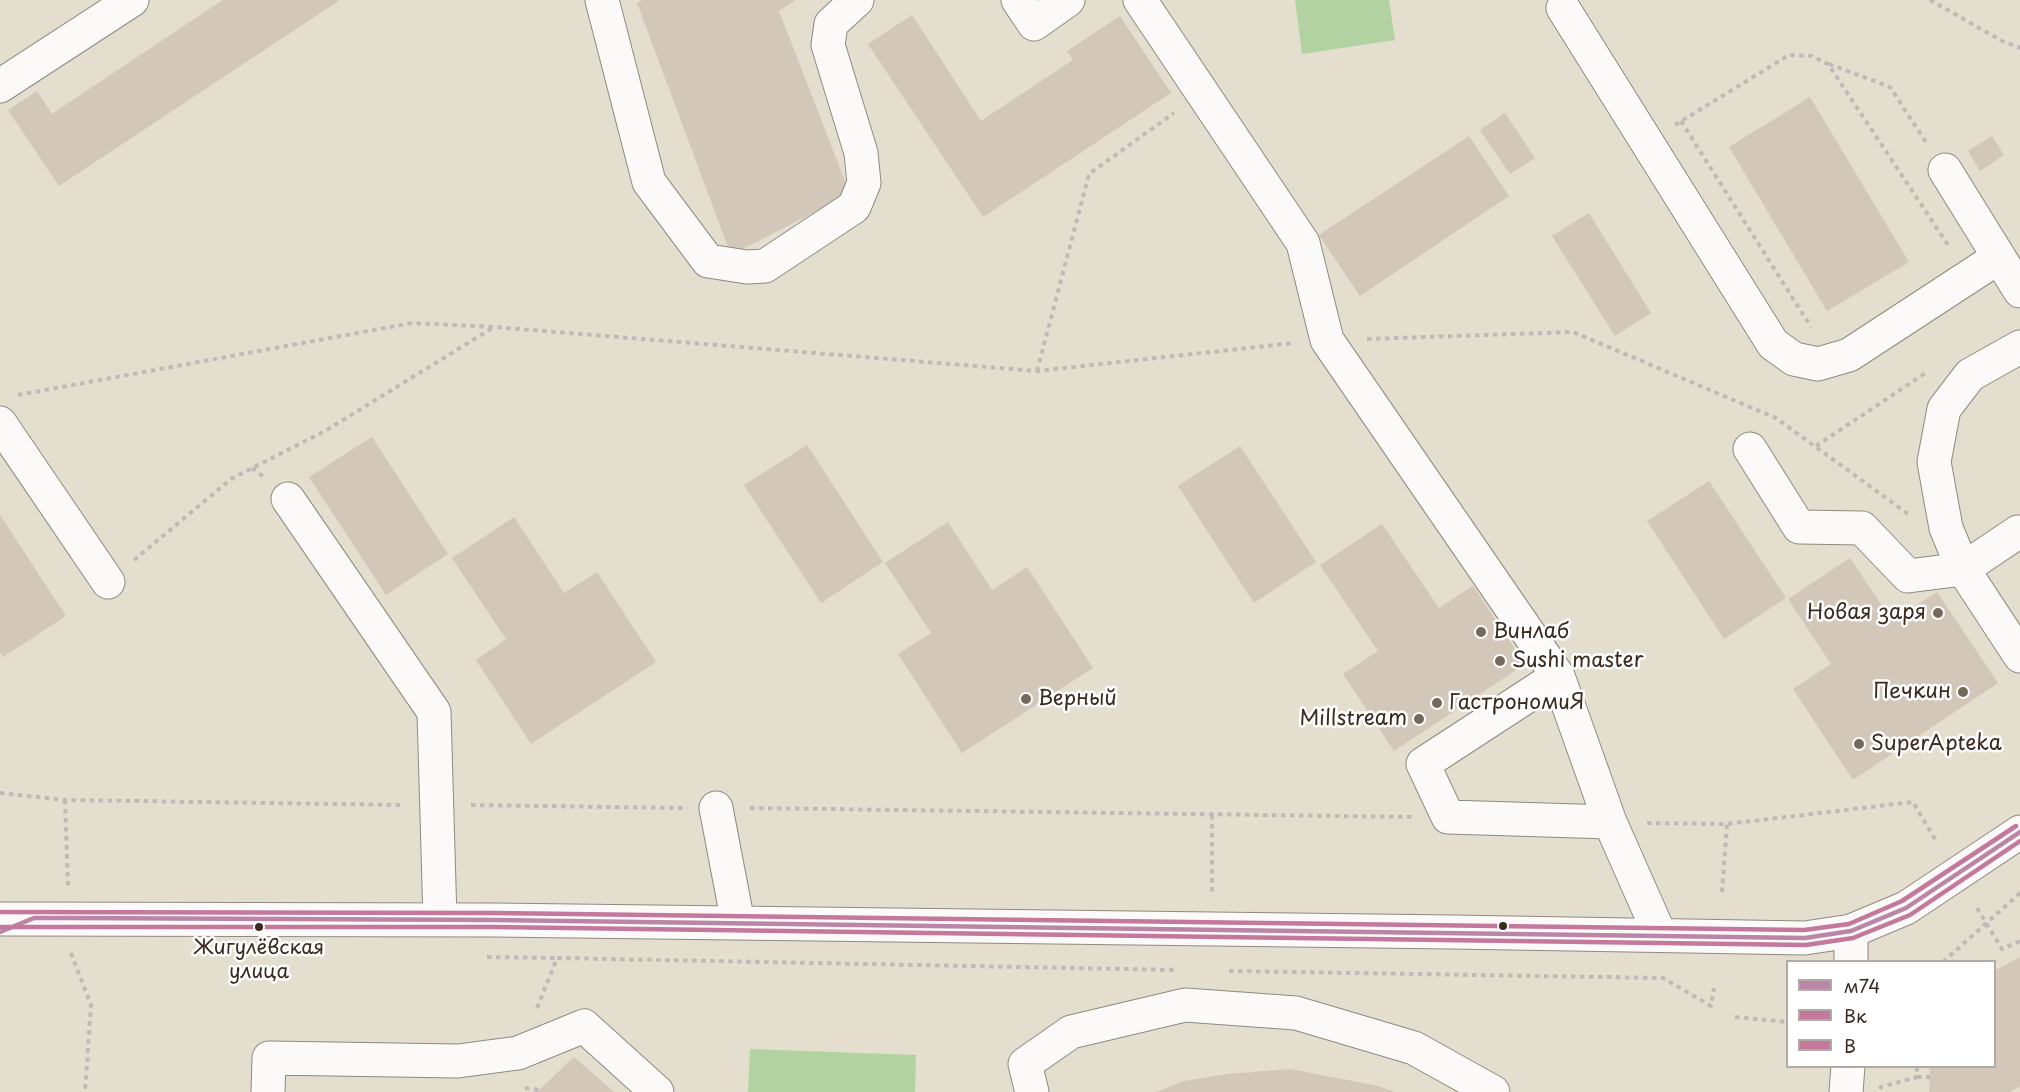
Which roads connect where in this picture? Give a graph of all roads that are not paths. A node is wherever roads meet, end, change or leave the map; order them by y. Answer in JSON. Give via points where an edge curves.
{"nodes":[{"id":1,"x":132,"y":0,"type":"edge"},
{"id":2,"x":602,"y":0,"type":"edge"},
{"id":3,"x":857,"y":0,"type":"edge"},
{"id":4,"x":1017,"y":0,"type":"edge"},
{"id":5,"x":1068,"y":0,"type":"edge"},
{"id":6,"x":1140,"y":0,"type":"edge"},
{"id":7,"x":1563,"y":8,"type":"dead end"},
{"id":8,"x":0,"y":86,"type":"edge"},
{"id":9,"x":1945,"y":170,"type":"road end"},
{"id":10,"x":1999,"y":257,"type":"junction"},
{"id":11,"x":2020,"y":291,"type":"edge"},
{"id":12,"x":2020,"y":347,"type":"edge"},
{"id":13,"x":6,"y":410,"type":"edge"},
{"id":14,"x":1750,"y":449,"type":"dead end"},
{"id":15,"x":288,"y":499,"type":"dead end"},
{"id":16,"x":2018,"y":532,"type":"dead end"},
{"id":17,"x":1963,"y":568,"type":"junction"},
{"id":18,"x":108,"y":582,"type":"road end"},
{"id":19,"x":2020,"y":656,"type":"edge"},
{"id":20,"x":1558,"y":676,"type":"junction"},
{"id":21,"x":716,"y":808,"type":"dead end"},
{"id":22,"x":1610,"y":822,"type":"junction"},
{"id":23,"x":2020,"y":832,"type":"edge"},
{"id":24,"x":34,"y":918,"type":"junction"},
{"id":25,"x":0,"y":919,"type":"edge"},
{"id":26,"x":440,"y":920,"type":"junction"},
{"id":27,"x":738,"y":923,"type":"junction"},
{"id":28,"x":0,"y":932,"type":"edge"},
{"id":29,"x":1660,"y":935,"type":"junction"},
{"id":30,"x":1851,"y":946,"type":"edge"},
{"id":31,"x":1848,"y":1068,"type":"edge"},
{"id":32,"x":268,"y":1092,"type":"edge"},
{"id":33,"x":657,"y":1092,"type":"edge"},
{"id":34,"x":1032,"y":1092,"type":"edge"},
{"id":35,"x":1493,"y":1092,"type":"edge"},
{"id":36,"x":1846,"y":1092,"type":"edge"}],
"edges":[{"from":1,"to":8,"type":"street"},
{"from":2,"to":3,"type":"street","via":[[649,182],[708,261],[747,267],[765,266],[854,207],[864,183],[861,153],[828,45],[831,24]]},
{"from":4,"to":5,"type":"street","via":[[1034,24]]},
{"from":6,"to":20,"type":"street","via":[[1303,243],[1327,340]]},
{"from":7,"to":10,"type":"street","via":[[1773,344],[1794,359],[1818,364],[1848,355]]},
{"from":9,"to":10,"type":"street"},
{"from":10,"to":11,"type":"street"},
{"from":12,"to":17,"type":"street","via":[[1970,375],[1944,409],[1934,462],[1946,528]]},
{"from":13,"to":18,"type":"street"},
{"from":14,"to":17,"type":"street","via":[[1799,527],[1862,528],[1908,576]]},
{"from":15,"to":26,"type":"street","via":[[434,712]]},
{"from":16,"to":17,"type":"street"},
{"from":17,"to":19,"type":"street"},
{"from":20,"to":22,"type":"street"},
{"from":20,"to":22,"type":"street","via":[[1423,764],[1448,818]]},
{"from":21,"to":27,"type":"street"},
{"from":22,"to":29,"type":"street"},
{"from":23,"to":30,"type":"street"},
{"from":24,"to":25,"type":"street"},
{"from":24,"to":26,"type":"street"},
{"from":24,"to":28,"type":"street"},
{"from":26,"to":27,"type":"street"},
{"from":27,"to":29,"type":"street"},
{"from":29,"to":30,"type":"street","via":[[1805,938]]},
{"from":31,"to":36,"type":"street"},
{"from":32,"to":33,"type":"street","via":[[269,1058],[458,1060],[518,1053],[584,1026]]},
{"from":34,"to":35,"type":"street","via":[[1025,1064],[1071,1032],[1185,1005],[1296,1013],[1414,1048]]}]}
